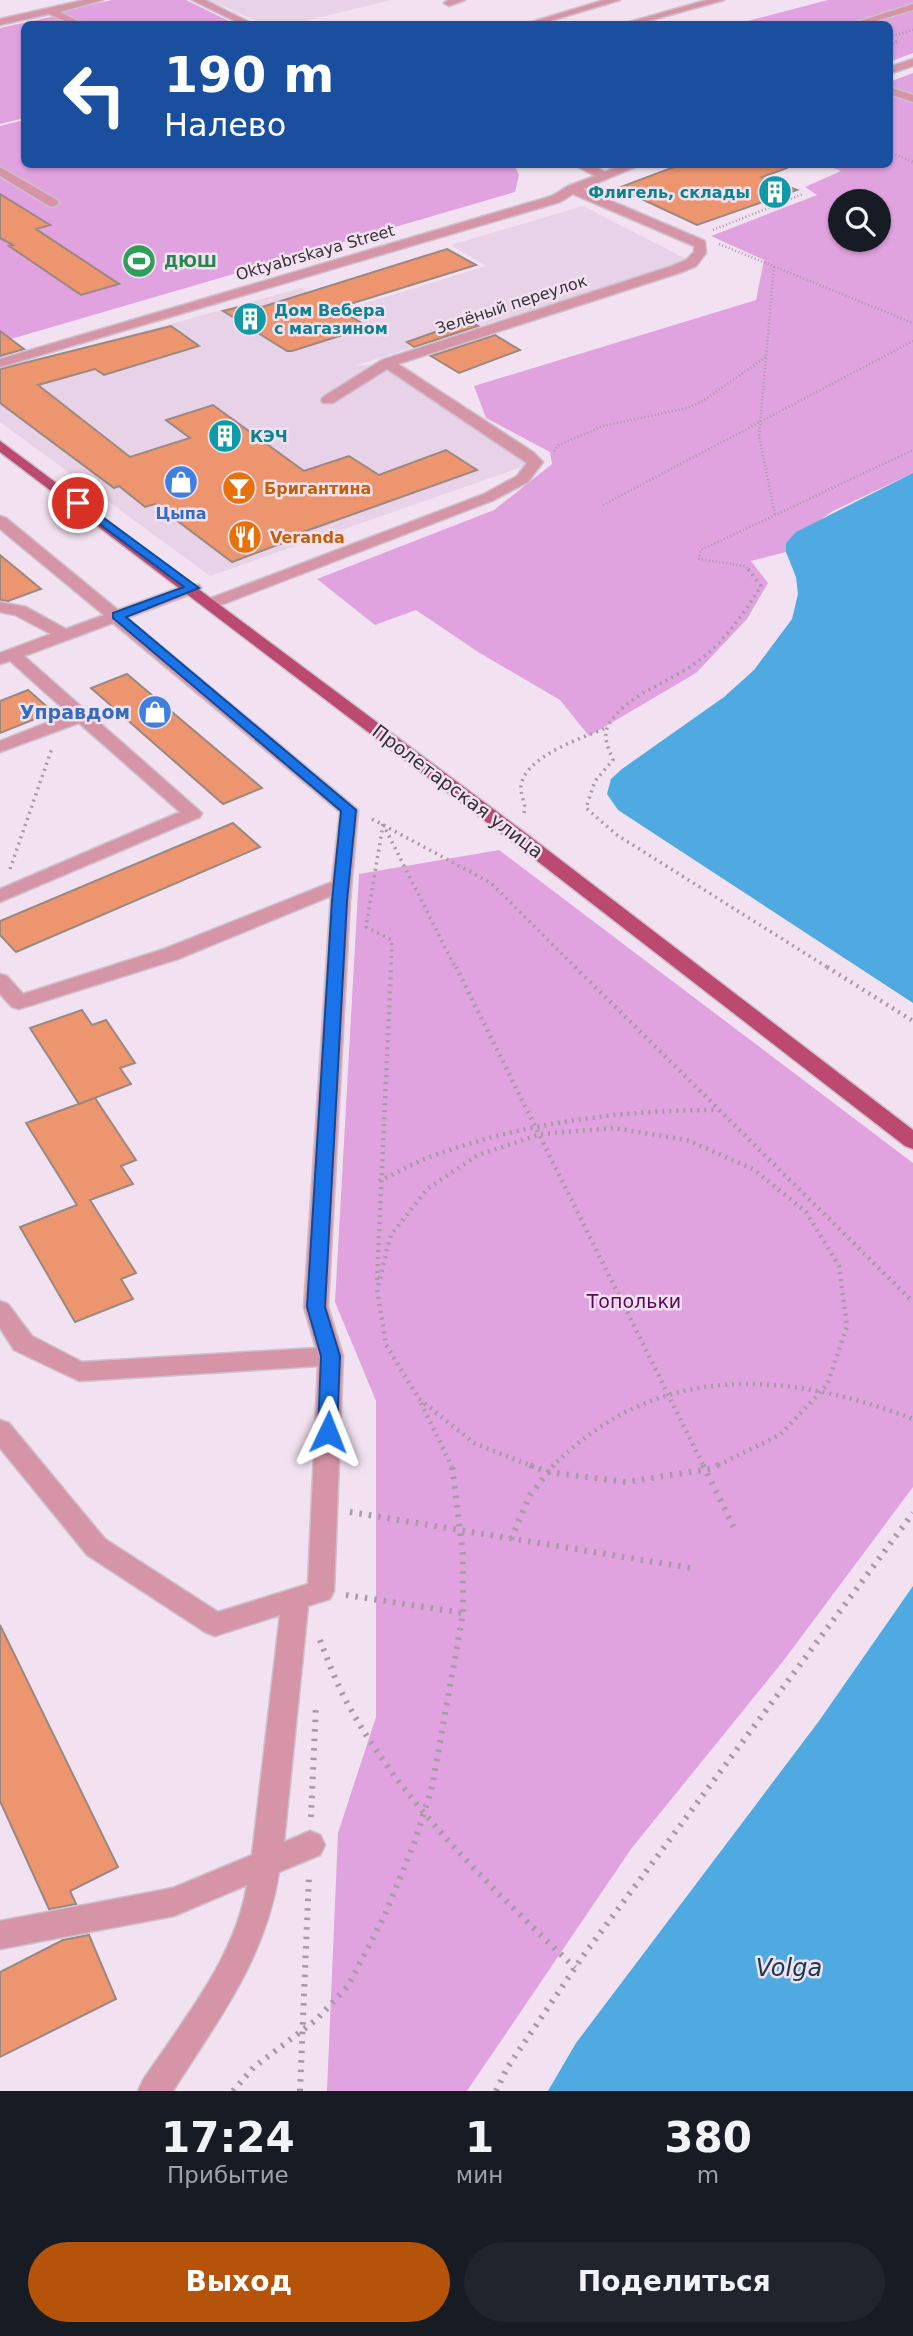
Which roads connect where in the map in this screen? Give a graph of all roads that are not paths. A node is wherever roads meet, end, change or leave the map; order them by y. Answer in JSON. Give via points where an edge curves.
{"nodes":[{"id":1,"x":98,"y":0,"type":"edge"},
{"id":2,"x":197,"y":0,"type":"edge"},
{"id":3,"x":615,"y":0,"type":"edge"},
{"id":4,"x":719,"y":0,"type":"edge"},
{"id":5,"x":913,"y":7,"type":"edge"},
{"id":6,"x":50,"y":11,"type":"junction"},
{"id":7,"x":72,"y":21,"type":"edge"},
{"id":8,"x":242,"y":21,"type":"edge"},
{"id":9,"x":541,"y":21,"type":"edge"},
{"id":10,"x":638,"y":21,"type":"edge"},
{"id":11,"x":866,"y":21,"type":"edge"},
{"id":12,"x":0,"y":22,"type":"edge"},
{"id":13,"x":913,"y":62,"type":"edge"},
{"id":14,"x":893,"y":70,"type":"edge"},
{"id":15,"x":893,"y":92,"type":"edge"},
{"id":16,"x":913,"y":99,"type":"edge"},
{"id":17,"x":588,"y":168,"type":"edge"},
{"id":18,"x":626,"y":168,"type":"edge"},
{"id":19,"x":0,"y":171,"type":"edge"},
{"id":20,"x":605,"y":176,"type":"junction"},
{"id":21,"x":572,"y":189,"type":"junction"},
{"id":22,"x":53,"y":203,"type":"dead end"},
{"id":23,"x":0,"y":363,"type":"edge"},
{"id":24,"x":387,"y":363,"type":"junction"},
{"id":25,"x":328,"y":400,"type":"dead end"},
{"id":26,"x":0,"y":445,"type":"edge"},
{"id":27,"x":0,"y":521,"type":"edge"},
{"id":28,"x":193,"y":588,"type":"junction"},
{"id":29,"x":212,"y":603,"type":"junction"},
{"id":30,"x":0,"y":607,"type":"edge"},
{"id":31,"x":117,"y":616,"type":"junction"},
{"id":32,"x":65,"y":635,"type":"junction"},
{"id":33,"x":6,"y":657,"type":"edge"},
{"id":34,"x":81,"y":716,"type":"junction"},
{"id":35,"x":0,"y":747,"type":"edge"},
{"id":36,"x":341,"y":885,"type":"junction"},
{"id":37,"x":0,"y":896,"type":"edge"},
{"id":38,"x":0,"y":981,"type":"edge"},
{"id":39,"x":19,"y":1002,"type":"junction"},
{"id":40,"x":0,"y":1012,"type":"edge"},
{"id":41,"x":913,"y":1141,"type":"edge"},
{"id":42,"x":0,"y":1310,"type":"edge"},
{"id":43,"x":331,"y":1356,"type":"junction"},
{"id":44,"x":0,"y":1430,"type":"edge"},
{"id":45,"x":308,"y":1595,"type":"junction"},
{"id":46,"x":310,"y":1845,"type":"road end"},
{"id":47,"x":266,"y":1863,"type":"junction"},
{"id":48,"x":0,"y":1935,"type":"edge"},
{"id":49,"x":154,"y":2091,"type":"edge"}],
"edges":[{"from":1,"to":6,"type":"street"},
{"from":2,"to":8,"type":"street"},
{"from":3,"to":9,"type":"street"},
{"from":4,"to":10,"type":"street"},
{"from":5,"to":11,"type":"street"},
{"from":6,"to":7,"type":"street"},
{"from":6,"to":12,"type":"street"},
{"from":13,"to":14,"type":"street"},
{"from":15,"to":16,"type":"street"},
{"from":17,"to":20,"type":"street"},
{"from":18,"to":20,"type":"street","name":"Oktyabrskaya Street"},
{"from":19,"to":22,"type":"street"},
{"from":20,"to":21,"type":"street","name":"Oktyabrskaya Street"},
{"from":21,"to":23,"type":"street","name":"Oktyabrskaya Street","via":[[556,200]]},
{"from":21,"to":24,"type":"street","name":"Зелёный переулок","via":[[696,240],[700,253],[677,269]]},
{"from":24,"to":25,"type":"street","name":"Зелёный переулок"},
{"from":24,"to":29,"type":"street","via":[[528,455],[534,464],[524,477],[489,497]]},
{"from":26,"to":28,"type":"main road","name":"Пролетарская улица"},
{"from":27,"to":31,"type":"street"},
{"from":28,"to":29,"type":"main road","name":"Пролетарская улица"},
{"from":28,"to":31,"type":"street"},
{"from":29,"to":41,"type":"main road","name":"Пролетарская улица","via":[[521,829]]},
{"from":30,"to":32,"type":"street","via":[[20,611]]},
{"from":31,"to":32,"type":"street"},
{"from":31,"to":36,"type":"street","via":[[349,810]]},
{"from":32,"to":33,"type":"street"},
{"from":33,"to":34,"type":"street"},
{"from":34,"to":35,"type":"street"},
{"from":34,"to":37,"type":"street","via":[[193,813]]},
{"from":36,"to":39,"type":"street","via":[[171,954]]},
{"from":36,"to":43,"type":"street","via":[[316,1307]]},
{"from":38,"to":39,"type":"street"},
{"from":39,"to":40,"type":"street"},
{"from":42,"to":43,"type":"street","via":[[23,1343],[79,1372]]},
{"from":43,"to":45,"type":"street","via":[[324,1508]]},
{"from":44,"to":45,"type":"street","via":[[96,1547],[215,1624]]},
{"from":45,"to":47,"type":"street"},
{"from":46,"to":47,"type":"street"},
{"from":47,"to":48,"type":"street","via":[[174,1902]]},
{"from":47,"to":49,"type":"street","via":[[259,1905],[230,1973]]}]}
